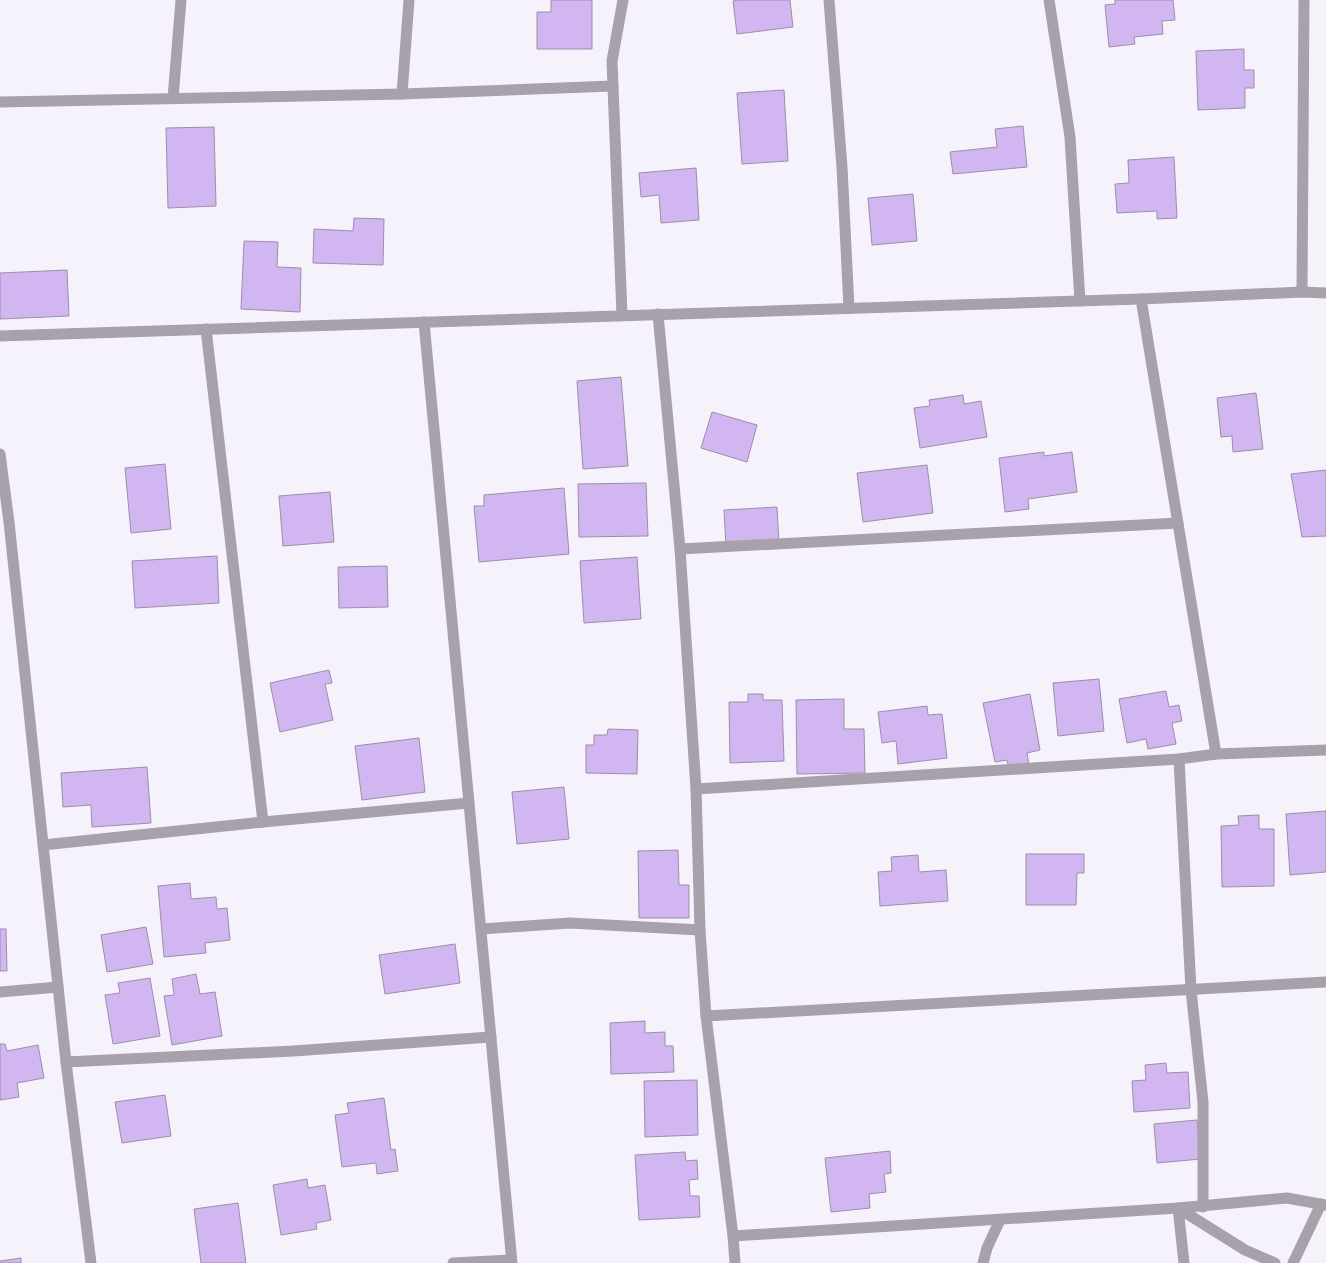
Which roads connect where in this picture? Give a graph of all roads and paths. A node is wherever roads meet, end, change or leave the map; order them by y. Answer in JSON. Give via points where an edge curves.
{"nodes":[{"id":1,"x":181,"y":0,"type":"edge"},
{"id":2,"x":409,"y":0,"type":"edge"},
{"id":3,"x":623,"y":0,"type":"edge"},
{"id":4,"x":829,"y":0,"type":"edge"},
{"id":5,"x":1049,"y":0,"type":"edge"},
{"id":6,"x":1304,"y":0,"type":"edge"},
{"id":7,"x":613,"y":86,"type":"junction"},
{"id":8,"x":402,"y":94,"type":"junction"},
{"id":9,"x":173,"y":98,"type":"junction"},
{"id":10,"x":0,"y":102,"type":"edge"},
{"id":11,"x":1302,"y":292,"type":"junction"},
{"id":12,"x":1326,"y":293,"type":"edge"},
{"id":13,"x":1141,"y":299,"type":"junction"},
{"id":14,"x":1080,"y":301,"type":"junction"},
{"id":15,"x":849,"y":308,"type":"junction"},
{"id":16,"x":658,"y":314,"type":"junction"},
{"id":17,"x":622,"y":315,"type":"junction"},
{"id":18,"x":424,"y":322,"type":"junction"},
{"id":19,"x":206,"y":329,"type":"junction"},
{"id":20,"x":0,"y":336,"type":"edge"},
{"id":21,"x":0,"y":454,"type":"edge"},
{"id":22,"x":1178,"y":523,"type":"junction"},
{"id":23,"x":680,"y":549,"type":"junction"},
{"id":24,"x":1326,"y":750,"type":"edge"},
{"id":25,"x":1216,"y":754,"type":"junction"},
{"id":26,"x":1179,"y":759,"type":"junction"},
{"id":27,"x":696,"y":789,"type":"junction"},
{"id":28,"x":469,"y":804,"type":"junction"},
{"id":29,"x":263,"y":822,"type":"junction"},
{"id":30,"x":43,"y":845,"type":"junction"},
{"id":31,"x":481,"y":929,"type":"junction"},
{"id":32,"x":700,"y":930,"type":"junction"},
{"id":33,"x":1326,"y":982,"type":"edge"},
{"id":34,"x":58,"y":987,"type":"junction"},
{"id":35,"x":1191,"y":990,"type":"junction"},
{"id":36,"x":0,"y":992,"type":"edge"},
{"id":37,"x":706,"y":1016,"type":"junction"},
{"id":38,"x":491,"y":1037,"type":"junction"},
{"id":39,"x":66,"y":1062,"type":"junction"},
{"id":40,"x":1324,"y":1204,"type":"edge"},
{"id":41,"x":1203,"y":1207,"type":"junction"},
{"id":42,"x":1178,"y":1208,"type":"junction"},
{"id":43,"x":1000,"y":1220,"type":"junction"},
{"id":44,"x":732,"y":1236,"type":"junction"},
{"id":45,"x":512,"y":1262,"type":"edge"},
{"id":46,"x":91,"y":1263,"type":"edge"},
{"id":47,"x":453,"y":1263,"type":"edge"},
{"id":48,"x":735,"y":1263,"type":"edge"},
{"id":49,"x":983,"y":1263,"type":"edge"},
{"id":50,"x":1184,"y":1263,"type":"edge"},
{"id":51,"x":1275,"y":1263,"type":"edge"},
{"id":52,"x":1293,"y":1263,"type":"edge"}],
"edges":[{"from":1,"to":9,"type":"street"},
{"from":2,"to":8,"type":"street"},
{"from":3,"to":7,"type":"street","via":[[612,61]]},
{"from":4,"to":15,"type":"street","via":[[842,167]]},
{"from":5,"to":14,"type":"street","via":[[1070,137]]},
{"from":6,"to":11,"type":"street"},
{"from":7,"to":8,"type":"street"},
{"from":7,"to":17,"type":"street"},
{"from":8,"to":9,"type":"street"},
{"from":9,"to":10,"type":"street"},
{"from":11,"to":12,"type":"street"},
{"from":11,"to":13,"type":"street"},
{"from":13,"to":14,"type":"street"},
{"from":13,"to":22,"type":"street"},
{"from":14,"to":15,"type":"street"},
{"from":15,"to":16,"type":"street"},
{"from":16,"to":17,"type":"street"},
{"from":16,"to":23,"type":"street"},
{"from":17,"to":18,"type":"street"},
{"from":18,"to":19,"type":"street"},
{"from":18,"to":28,"type":"street"},
{"from":19,"to":20,"type":"street"},
{"from":19,"to":29,"type":"street"},
{"from":21,"to":30,"type":"street"},
{"from":22,"to":23,"type":"street"},
{"from":22,"to":25,"type":"street"},
{"from":23,"to":27,"type":"street"},
{"from":24,"to":25,"type":"street"},
{"from":25,"to":26,"type":"street"},
{"from":26,"to":27,"type":"street"},
{"from":26,"to":35,"type":"street"},
{"from":27,"to":32,"type":"street"},
{"from":28,"to":29,"type":"street"},
{"from":28,"to":31,"type":"street"},
{"from":29,"to":30,"type":"street"},
{"from":30,"to":34,"type":"street"},
{"from":31,"to":32,"type":"street","via":[[570,923]]},
{"from":31,"to":38,"type":"street"},
{"from":32,"to":37,"type":"street"},
{"from":33,"to":35,"type":"street"},
{"from":34,"to":36,"type":"street"},
{"from":34,"to":39,"type":"street"},
{"from":35,"to":37,"type":"street"},
{"from":35,"to":41,"type":"street","via":[[1203,1102]]},
{"from":37,"to":44,"type":"street"},
{"from":38,"to":39,"type":"street","via":[[293,1051]]},
{"from":38,"to":45,"type":"street"},
{"from":39,"to":46,"type":"street"},
{"from":40,"to":41,"type":"street","via":[[1287,1198]]},
{"from":40,"to":52,"type":"street"},
{"from":41,"to":42,"type":"street"},
{"from":42,"to":43,"type":"street"},
{"from":42,"to":50,"type":"street"},
{"from":42,"to":51,"type":"street","via":[[1245,1250]]},
{"from":43,"to":44,"type":"street"},
{"from":43,"to":49,"type":"street"},
{"from":44,"to":48,"type":"street"},
{"from":45,"to":47,"type":"street"}]}
